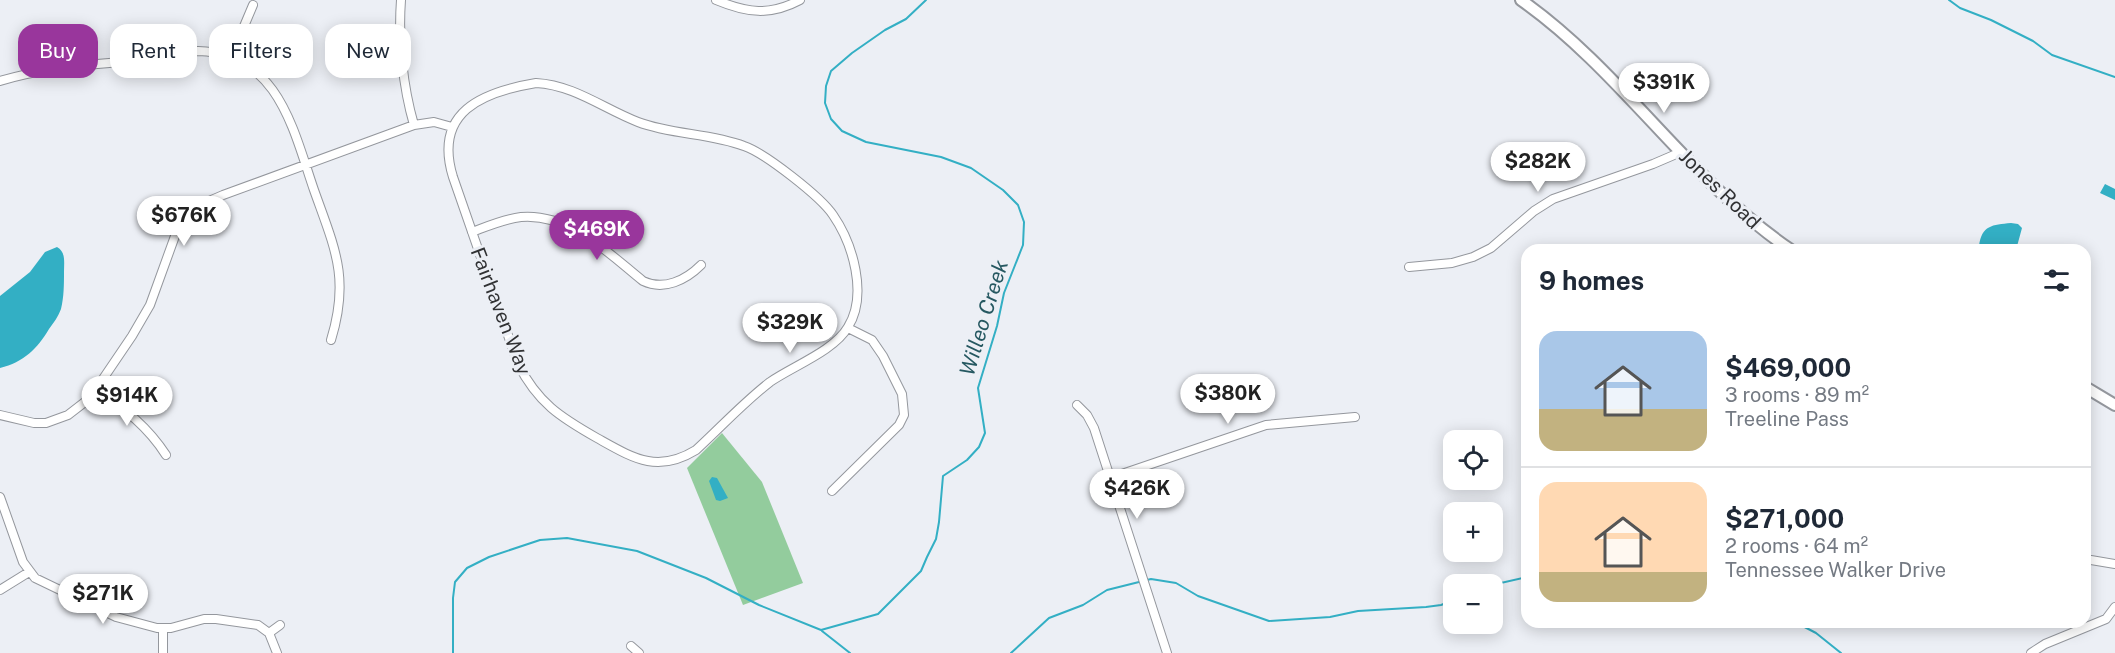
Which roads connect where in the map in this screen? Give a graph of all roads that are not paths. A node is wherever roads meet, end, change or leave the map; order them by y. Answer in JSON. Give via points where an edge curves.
{"nodes":[{"id":1,"x":401,"y":0,"type":"edge"},
{"id":2,"x":716,"y":0,"type":"edge"},
{"id":3,"x":800,"y":0,"type":"edge"},
{"id":4,"x":1521,"y":0,"type":"edge"},
{"id":5,"x":253,"y":5,"type":"dead end"},
{"id":6,"x":245,"y":24,"type":"edge"},
{"id":7,"x":209,"y":52,"type":"edge"},
{"id":8,"x":262,"y":78,"type":"edge"},
{"id":9,"x":0,"y":81,"type":"edge"},
{"id":10,"x":414,"y":125,"type":"junction"},
{"id":11,"x":452,"y":127,"type":"junction"},
{"id":12,"x":1681,"y":152,"type":"junction"},
{"id":13,"x":306,"y":165,"type":"junction"},
{"id":14,"x":472,"y":232,"type":"junction"},
{"id":15,"x":1783,"y":244,"type":"edge"},
{"id":16,"x":701,"y":265,"type":"dead end"},
{"id":17,"x":1409,"y":267,"type":"dead end"},
{"id":18,"x":848,"y":327,"type":"junction"},
{"id":19,"x":331,"y":340,"type":"dead end"},
{"id":20,"x":97,"y":390,"type":"junction"},
{"id":21,"x":2091,"y":391,"type":"edge"},
{"id":22,"x":1077,"y":405,"type":"dead end"},
{"id":23,"x":2115,"y":405,"type":"edge"},
{"id":24,"x":0,"y":415,"type":"edge"},
{"id":25,"x":1355,"y":417,"type":"dead end"},
{"id":26,"x":166,"y":455,"type":"dead end"},
{"id":27,"x":1110,"y":478,"type":"junction"},
{"id":28,"x":831,"y":491,"type":"dead end"},
{"id":29,"x":0,"y":497,"type":"edge"},
{"id":30,"x":2091,"y":560,"type":"edge"},
{"id":31,"x":2115,"y":564,"type":"edge"},
{"id":32,"x":29,"y":572,"type":"junction"},
{"id":33,"x":0,"y":590,"type":"edge"},
{"id":34,"x":2115,"y":607,"type":"edge"},
{"id":35,"x":280,"y":625,"type":"dead end"},
{"id":36,"x":2091,"y":625,"type":"edge"},
{"id":37,"x":163,"y":628,"type":"junction"},
{"id":38,"x":2084,"y":628,"type":"edge"},
{"id":39,"x":269,"y":633,"type":"junction"},
{"id":40,"x":631,"y":646,"type":"dead end"},
{"id":41,"x":163,"y":653,"type":"edge"},
{"id":42,"x":277,"y":653,"type":"edge"},
{"id":43,"x":639,"y":653,"type":"edge"},
{"id":44,"x":1167,"y":653,"type":"edge"},
{"id":45,"x":2031,"y":653,"type":"edge"}],
"edges":[{"from":1,"to":10,"type":"street","via":[[405,83]]},
{"from":2,"to":3,"type":"street","via":[[754,11],[778,9]]},
{"from":4,"to":12,"type":"street","name":"Jones Road","via":[[1584,52]]},
{"from":5,"to":6,"type":"street"},
{"from":7,"to":9,"type":"street","via":[[178,52],[76,65]]},
{"from":8,"to":13,"type":"street","via":[[275,91],[288,115]]},
{"from":10,"to":11,"type":"street","via":[[434,122]]},
{"from":10,"to":13,"type":"street"},
{"from":11,"to":14,"type":"street","name":"Fairhaven Way","via":[[448,163]]},
{"from":11,"to":18,"type":"street","via":[[468,107],[480,100],[520,86],[548,83],[636,122],[668,132],[732,142],[759,153],[822,202],[841,229],[858,279],[856,305]]},
{"from":12,"to":15,"type":"street","name":"Jones Road","via":[[1748,218]]},
{"from":12,"to":17,"type":"street","via":[[1553,199],[1499,242],[1473,257]]},
{"from":13,"to":19,"type":"street","via":[[341,280]]},
{"from":13,"to":20,"type":"street","via":[[209,201],[189,216],[170,246],[150,305]]},
{"from":14,"to":16,"type":"street","via":[[520,217],[551,219],[582,234],[651,285],[675,282]]},
{"from":14,"to":18,"type":"street","name":"Fairhaven Way","via":[[518,364],[533,390],[562,418],[632,458],[656,463],[675,460],[696,450],[758,392],[832,343]]},
{"from":18,"to":28,"type":"street","via":[[878,347],[902,394],[904,415],[899,425]]},
{"from":20,"to":24,"type":"street","via":[[76,411],[53,421],[34,423]]},
{"from":20,"to":26,"type":"street","via":[[144,426]]},
{"from":21,"to":23,"type":"street"},
{"from":22,"to":27,"type":"street","via":[[1094,428]]},
{"from":25,"to":27,"type":"street","via":[[1266,425]]},
{"from":27,"to":44,"type":"street"},
{"from":29,"to":32,"type":"street"},
{"from":30,"to":31,"type":"street"},
{"from":32,"to":33,"type":"street"},
{"from":32,"to":37,"type":"street","via":[[116,617]]},
{"from":34,"to":36,"type":"street","via":[[2106,619]]},
{"from":35,"to":39,"type":"street"},
{"from":37,"to":39,"type":"street","via":[[216,619],[258,625]]},
{"from":37,"to":41,"type":"street"},
{"from":38,"to":45,"type":"street"},
{"from":39,"to":42,"type":"street"},
{"from":40,"to":43,"type":"street"}]}
